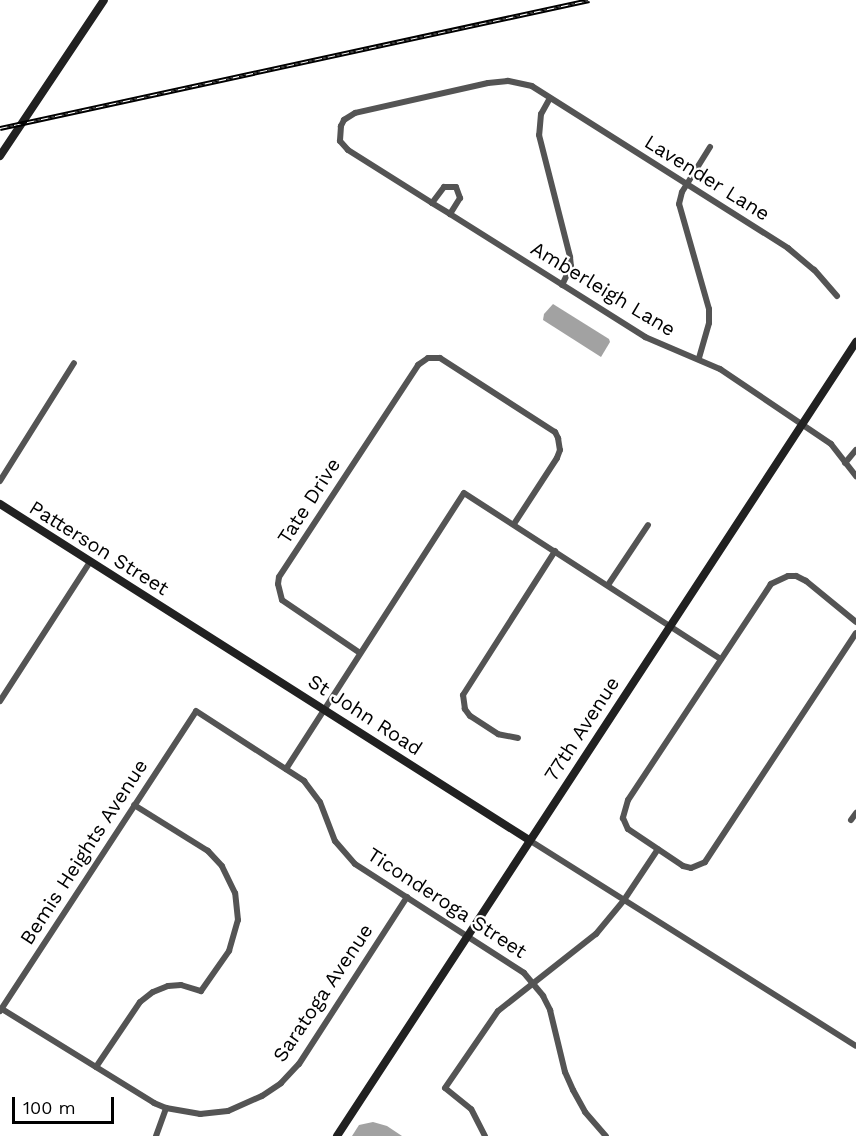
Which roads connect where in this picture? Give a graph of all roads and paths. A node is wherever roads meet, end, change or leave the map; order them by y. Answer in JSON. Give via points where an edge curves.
{"nodes":[{"id":1,"x":104,"y":0,"type":"edge"},
{"id":2,"x":550,"y":98,"type":"junction"},
{"id":3,"x":710,"y":147,"type":"dead end"},
{"id":4,"x":348,"y":150,"type":"joint"},
{"id":5,"x":0,"y":156,"type":"edge"},
{"id":6,"x":686,"y":184,"type":"junction"},
{"id":7,"x":432,"y":203,"type":"junction"},
{"id":8,"x":450,"y":214,"type":"junction"},
{"id":9,"x":562,"y":285,"type":"junction"},
{"id":10,"x":837,"y":296,"type":"dead end"},
{"id":11,"x":856,"y":342,"type":"edge"},
{"id":12,"x":699,"y":358,"type":"junction"},
{"id":13,"x":74,"y":363,"type":"dead end"},
{"id":14,"x":801,"y":424,"type":"junction"},
{"id":15,"x":856,"y":450,"type":"edge"},
{"id":16,"x":845,"y":463,"type":"junction"},
{"id":17,"x":856,"y":476,"type":"edge"},
{"id":18,"x":0,"y":481,"type":"edge"},
{"id":19,"x":0,"y":504,"type":"edge"},
{"id":20,"x":514,"y":524,"type":"junction"},
{"id":21,"x":648,"y":525,"type":"dead end"},
{"id":22,"x":555,"y":551,"type":"junction"},
{"id":23,"x":90,"y":562,"type":"junction"},
{"id":24,"x":608,"y":585,"type":"junction"},
{"id":25,"x":181,"y":620,"type":"joint"},
{"id":26,"x":856,"y":622,"type":"edge"},
{"id":27,"x":670,"y":626,"type":"junction"},
{"id":28,"x":856,"y":633,"type":"edge"},
{"id":29,"x":360,"y":653,"type":"junction"},
{"id":30,"x":721,"y":659,"type":"junction"},
{"id":31,"x":0,"y":701,"type":"edge"},
{"id":32,"x":324,"y":708,"type":"junction"},
{"id":33,"x":196,"y":711,"type":"joint"},
{"id":34,"x":518,"y":738,"type":"dead end"},
{"id":35,"x":286,"y":769,"type":"junction"},
{"id":36,"x":135,"y":805,"type":"junction"},
{"id":37,"x":856,"y":813,"type":"edge"},
{"id":38,"x":851,"y":820,"type":"dead end"},
{"id":39,"x":530,"y":840,"type":"junction"},
{"id":40,"x":658,"y":849,"type":"junction"},
{"id":41,"x":407,"y":897,"type":"junction"},
{"id":42,"x":624,"y":900,"type":"junction"},
{"id":43,"x":467,"y":935,"type":"junction"},
{"id":44,"x":534,"y":984,"type":"junction"},
{"id":45,"x":1,"y":1010,"type":"edge"},
{"id":46,"x":856,"y":1046,"type":"edge"},
{"id":47,"x":96,"y":1067,"type":"junction"},
{"id":48,"x":166,"y":1108,"type":"junction"},
{"id":49,"x":156,"y":1136,"type":"edge"},
{"id":50,"x":337,"y":1136,"type":"edge"},
{"id":51,"x":485,"y":1136,"type":"edge"},
{"id":52,"x":606,"y":1136,"type":"edge"}],
"edges":[{"from":1,"to":5,"type":"street"},
{"from":2,"to":4,"type":"street","name":"Lavender Lane","via":[[532,86],[508,81],[355,113],[344,120],[339,132],[340,141]]},
{"from":2,"to":6,"type":"street","name":"Lavender Lane"},
{"from":2,"to":9,"type":"street","via":[[542,114],[539,135],[570,257],[571,266]]},
{"from":3,"to":6,"type":"street"},
{"from":4,"to":7,"type":"street","name":"Amberleigh Lane"},
{"from":6,"to":10,"type":"street","name":"Lavender Lane","via":[[788,248]]},
{"from":6,"to":12,"type":"street","via":[[680,213],[709,309]]},
{"from":7,"to":8,"type":"street","name":"Amberleigh Lane"},
{"from":7,"to":8,"type":"street","via":[[444,187],[456,187],[460,198]]},
{"from":8,"to":9,"type":"street","name":"Amberleigh Lane"},
{"from":9,"to":12,"type":"street","name":"Amberleigh Lane","via":[[656,343]]},
{"from":11,"to":14,"type":"street","name":"77th Avenue"},
{"from":12,"to":14,"type":"street","name":"Amberleigh Lane"},
{"from":13,"to":18,"type":"street"},
{"from":14,"to":16,"type":"street","name":"Amberleigh Lane","via":[[831,444]]},
{"from":14,"to":27,"type":"street","name":"77th Avenue"},
{"from":15,"to":16,"type":"street"},
{"from":16,"to":17,"type":"street","name":"Amberleigh Lane"},
{"from":19,"to":23,"type":"street","name":"Patterson Street"},
{"from":20,"to":22,"type":"street"},
{"from":20,"to":29,"type":"street","via":[[464,493]]},
{"from":20,"to":29,"type":"street","name":"Tate Drive","via":[[557,458],[560,450],[555,432],[440,358],[428,358],[418,365],[279,577],[282,600]]},
{"from":21,"to":24,"type":"street"},
{"from":22,"to":24,"type":"street"},
{"from":22,"to":34,"type":"street","via":[[463,695],[470,716],[498,734]]},
{"from":23,"to":25,"type":"street","name":"Patterson Street"},
{"from":23,"to":31,"type":"street"},
{"from":24,"to":27,"type":"street"},
{"from":25,"to":32,"type":"street","name":"St John Road"},
{"from":26,"to":30,"type":"street","via":[[806,581],[788,576],[771,584]]},
{"from":27,"to":30,"type":"street"},
{"from":27,"to":39,"type":"street","name":"77th Avenue"},
{"from":28,"to":40,"type":"street","via":[[705,862],[691,868],[683,866]]},
{"from":29,"to":32,"type":"street"},
{"from":30,"to":40,"type":"street","via":[[624,808],[628,829]]},
{"from":32,"to":35,"type":"street"},
{"from":32,"to":39,"type":"street","name":"St John Road"},
{"from":33,"to":35,"type":"street","name":"Ticonderoga Street"},
{"from":33,"to":36,"type":"street","name":"Bemis Heights Avenue"},
{"from":35,"to":41,"type":"street","name":"Ticonderoga Street","via":[[313,792],[343,853]]},
{"from":36,"to":45,"type":"street","name":"Bemis Heights Avenue"},
{"from":36,"to":47,"type":"street","via":[[208,852],[222,866],[235,893],[238,920],[229,951],[201,991],[181,985],[153,992],[140,1002]]},
{"from":37,"to":38,"type":"street"},
{"from":39,"to":42,"type":"street"},
{"from":39,"to":43,"type":"street","name":"77th Avenue"},
{"from":40,"to":42,"type":"street"},
{"from":41,"to":43,"type":"street","name":"Ticonderoga Street"},
{"from":41,"to":48,"type":"street","name":"Saratoga Avenue","via":[[299,1064],[281,1083],[228,1111],[200,1114]]},
{"from":42,"to":44,"type":"street","via":[[596,934]]},
{"from":42,"to":46,"type":"street"},
{"from":43,"to":44,"type":"street","name":"Ticonderoga Street"},
{"from":43,"to":50,"type":"street","name":"77th Avenue"},
{"from":44,"to":51,"type":"street","via":[[486,1025],[445,1088],[471,1109]]},
{"from":44,"to":52,"type":"street","name":"Ticonderoga Street","via":[[550,1010],[573,1090],[585,1112]]},
{"from":45,"to":47,"type":"street","name":"Saratoga Avenue"},
{"from":47,"to":48,"type":"street","name":"Saratoga Avenue","via":[[139,1096]]},
{"from":48,"to":49,"type":"street"}]}
